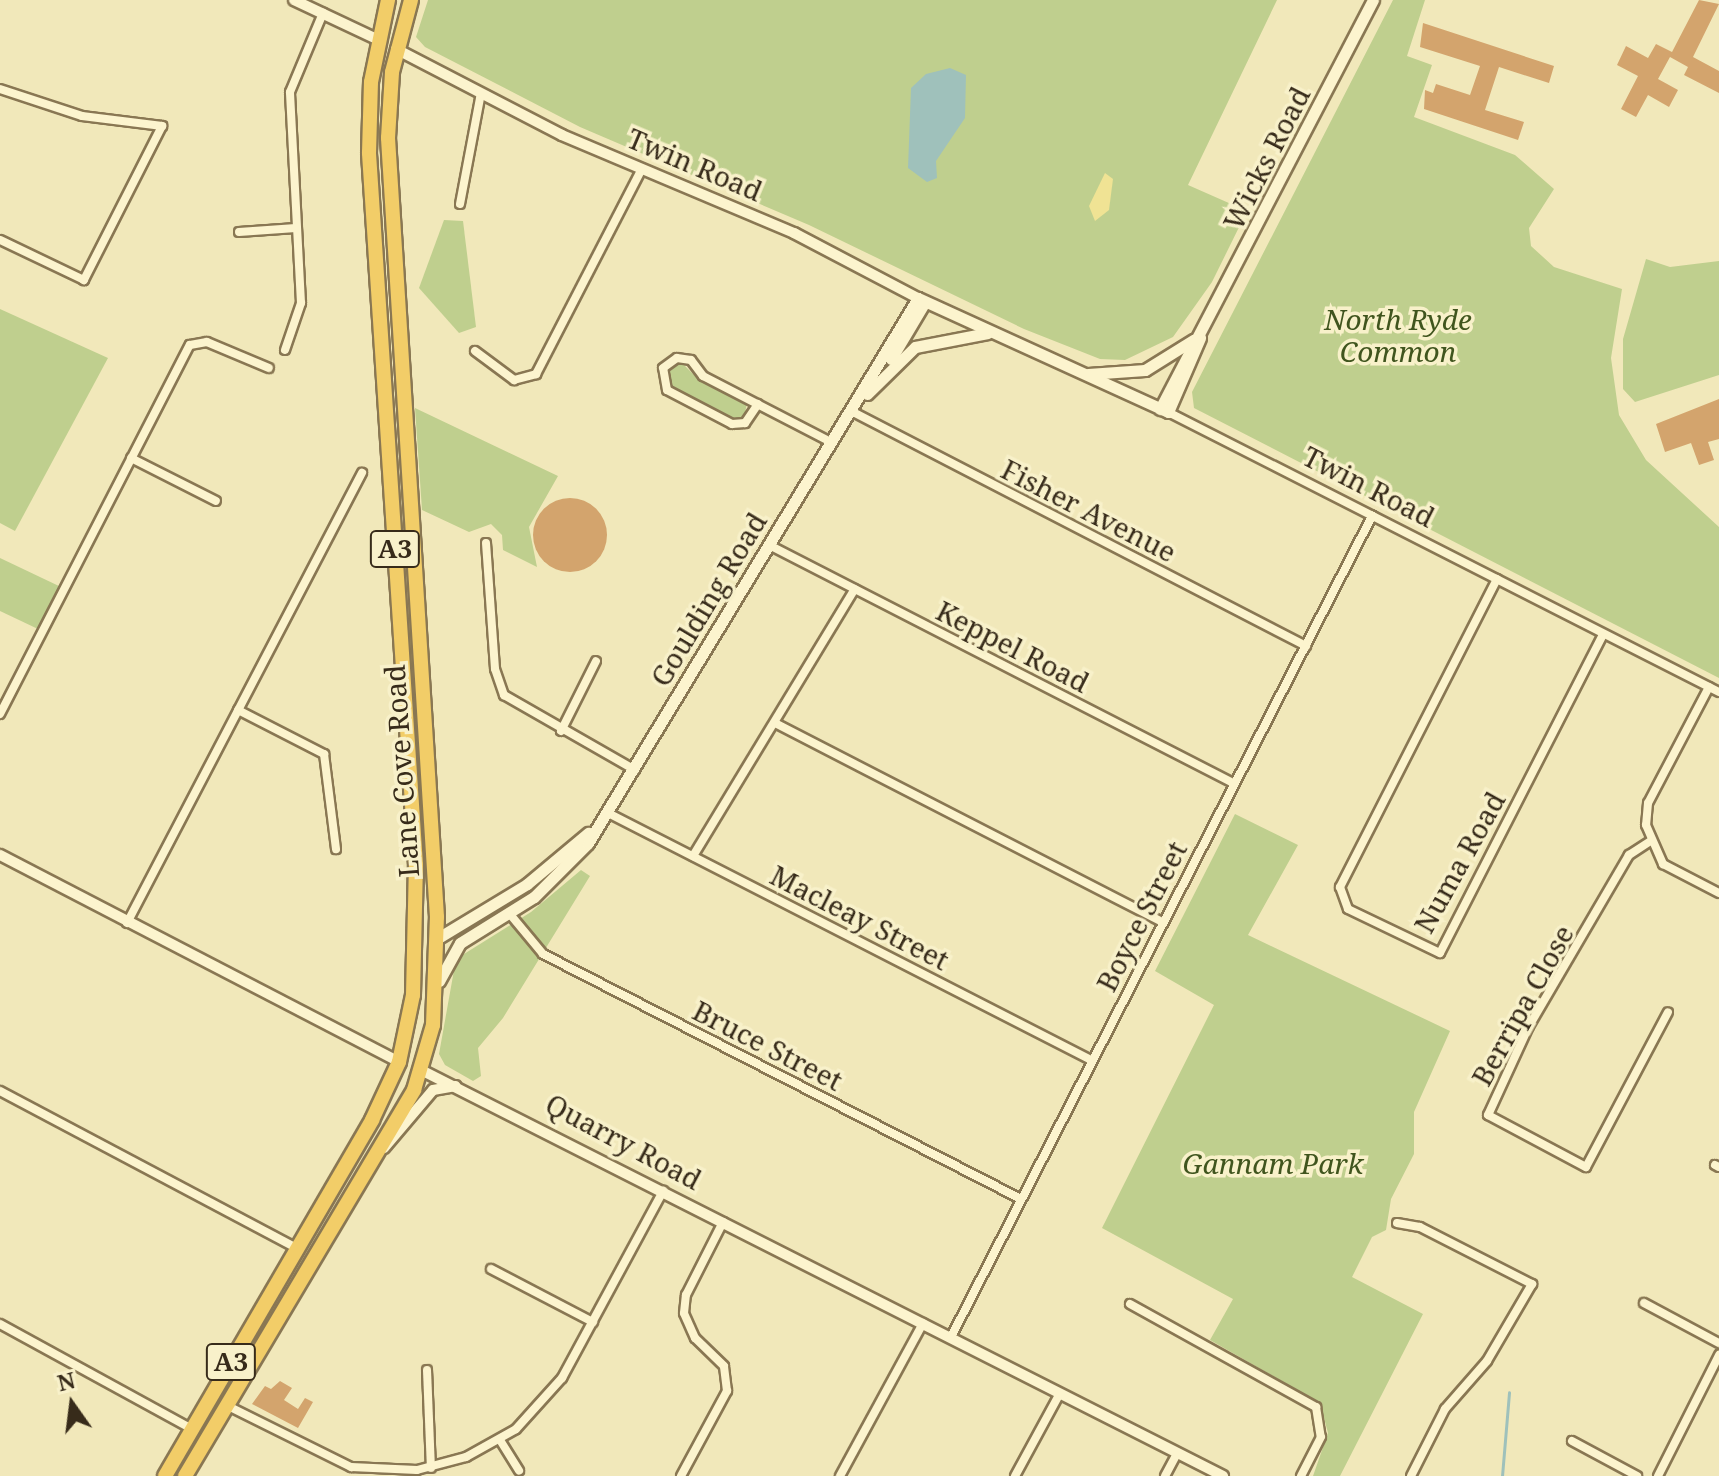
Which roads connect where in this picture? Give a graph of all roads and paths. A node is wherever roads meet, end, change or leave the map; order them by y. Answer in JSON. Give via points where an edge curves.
{"nodes":[{"id":1,"x":294,"y":0,"type":"edge"},
{"id":2,"x":388,"y":0,"type":"edge"},
{"id":3,"x":411,"y":0,"type":"edge"},
{"id":4,"x":1373,"y":0,"type":"edge"},
{"id":5,"x":323,"y":13,"type":"junction"},
{"id":6,"x":379,"y":40,"type":"junction"},
{"id":7,"x":396,"y":49,"type":"junction"},
{"id":8,"x":0,"y":89,"type":"edge"},
{"id":9,"x":481,"y":93,"type":"junction"},
{"id":10,"x":642,"y":169,"type":"junction"},
{"id":11,"x":460,"y":204,"type":"dead end"},
{"id":12,"x":296,"y":228,"type":"junction"},
{"id":13,"x":239,"y":232,"type":"dead end"},
{"id":14,"x":0,"y":240,"type":"edge"},
{"id":15,"x":922,"y":300,"type":"junction"},
{"id":16,"x":1207,"y":325,"type":"junction"},
{"id":17,"x":992,"y":333,"type":"junction"},
{"id":18,"x":285,"y":350,"type":"dead end"},
{"id":19,"x":475,"y":351,"type":"dead end"},
{"id":20,"x":269,"y":368,"type":"dead end"},
{"id":21,"x":883,"y":374,"type":"junction"},
{"id":22,"x":1083,"y":374,"type":"junction"},
{"id":23,"x":758,"y":404,"type":"junction"},
{"id":24,"x":1164,"y":410,"type":"junction"},
{"id":25,"x":853,"y":412,"type":"junction"},
{"id":26,"x":834,"y":444,"type":"junction"},
{"id":27,"x":131,"y":458,"type":"junction"},
{"id":28,"x":362,"y":473,"type":"dead end"},
{"id":29,"x":216,"y":501,"type":"dead end"},
{"id":30,"x":1372,"y":516,"type":"junction"},
{"id":31,"x":486,"y":543,"type":"dead end"},
{"id":32,"x":771,"y":546,"type":"junction"},
{"id":33,"x":1497,"y":579,"type":"junction"},
{"id":34,"x":855,"y":589,"type":"junction"},
{"id":35,"x":1603,"y":634,"type":"junction"},
{"id":36,"x":1306,"y":646,"type":"junction"},
{"id":37,"x":596,"y":661,"type":"dead end"},
{"id":38,"x":1709,"y":687,"type":"junction"},
{"id":39,"x":1719,"y":692,"type":"edge"},
{"id":40,"x":238,"y":710,"type":"junction"},
{"id":41,"x":0,"y":714,"type":"edge"},
{"id":42,"x":775,"y":723,"type":"junction"},
{"id":43,"x":561,"y":731,"type":"junction"},
{"id":44,"x":635,"y":770,"type":"junction"},
{"id":45,"x":1235,"y":784,"type":"junction"},
{"id":46,"x":608,"y":813,"type":"junction"},
{"id":47,"x":1649,"y":842,"type":"junction"},
{"id":48,"x":336,"y":849,"type":"dead end"},
{"id":49,"x":0,"y":855,"type":"edge"},
{"id":50,"x":693,"y":856,"type":"junction"},
{"id":51,"x":1719,"y":893,"type":"edge"},
{"id":52,"x":502,"y":901,"type":"junction"},
{"id":53,"x":509,"y":913,"type":"junction"},
{"id":54,"x":1163,"y":922,"type":"junction"},
{"id":55,"x":127,"y":923,"type":"junction"},
{"id":56,"x":438,"y":938,"type":"junction"},
{"id":57,"x":439,"y":981,"type":"junction"},
{"id":58,"x":413,"y":995,"type":"junction"},
{"id":59,"x":1668,"y":1012,"type":"dead end"},
{"id":60,"x":1091,"y":1060,"type":"junction"},
{"id":61,"x":399,"y":1062,"type":"junction"},
{"id":62,"x":421,"y":1070,"type":"junction"},
{"id":63,"x":0,"y":1091,"type":"edge"},
{"id":64,"x":473,"y":1091,"type":"junction"},
{"id":65,"x":371,"y":1161,"type":"junction"},
{"id":66,"x":663,"y":1191,"type":"junction"},
{"id":67,"x":1021,"y":1199,"type":"junction"},
{"id":68,"x":723,"y":1222,"type":"junction"},
{"id":69,"x":1397,"y":1223,"type":"dead end"},
{"id":70,"x":297,"y":1248,"type":"junction"},
{"id":71,"x":491,"y":1269,"type":"dead end"},
{"id":72,"x":1644,"y":1303,"type":"dead end"},
{"id":73,"x":1130,"y":1304,"type":"dead end"},
{"id":74,"x":593,"y":1322,"type":"junction"},
{"id":75,"x":923,"y":1323,"type":"junction"},
{"id":76,"x":0,"y":1324,"type":"edge"},
{"id":77,"x":951,"y":1337,"type":"junction"},
{"id":78,"x":1719,"y":1343,"type":"edge"},
{"id":79,"x":1719,"y":1355,"type":"edge"},
{"id":80,"x":427,"y":1370,"type":"dead end"},
{"id":81,"x":1060,"y":1393,"type":"junction"},
{"id":82,"x":226,"y":1405,"type":"junction"},
{"id":83,"x":192,"y":1429,"type":"junction"},
{"id":84,"x":500,"y":1440,"type":"junction"},
{"id":85,"x":1572,"y":1441,"type":"dead end"},
{"id":86,"x":1177,"y":1453,"type":"junction"},
{"id":87,"x":431,"y":1468,"type":"junction"},
{"id":88,"x":519,"y":1471,"type":"dead end"},
{"id":89,"x":165,"y":1476,"type":"edge"},
{"id":90,"x":185,"y":1476,"type":"edge"},
{"id":91,"x":681,"y":1476,"type":"edge"},
{"id":92,"x":840,"y":1476,"type":"edge"},
{"id":93,"x":1015,"y":1476,"type":"edge"},
{"id":94,"x":1165,"y":1476,"type":"edge"},
{"id":95,"x":1223,"y":1476,"type":"edge"},
{"id":96,"x":1301,"y":1476,"type":"edge"},
{"id":97,"x":1411,"y":1476,"type":"edge"},
{"id":98,"x":1637,"y":1476,"type":"edge"},
{"id":99,"x":1658,"y":1476,"type":"edge"}],
"edges":[{"from":1,"to":5,"type":"street"},
{"from":2,"to":6,"type":"highway","name":"Lane Cove Road","number":"A3"},
{"from":3,"to":7,"type":"highway","name":"Lane Cove Road","number":"A3"},
{"from":4,"to":16,"type":"main road","name":"Wicks Road"},
{"from":5,"to":6,"type":"street"},
{"from":5,"to":12,"type":"street","via":[[290,92]]},
{"from":6,"to":7,"type":"highway","name":"Twin Road"},
{"from":6,"to":58,"type":"highway","name":"Lane Cove Road","number":"A3","via":[[369,164],[416,865]]},
{"from":7,"to":9,"type":"street","name":"Twin Road"},
{"from":7,"to":56,"type":"highway","name":"Lane Cove Road","number":"A3","via":[[388,138]]},
{"from":8,"to":14,"type":"street","via":[[82,116],[162,126],[84,280]]},
{"from":9,"to":10,"type":"street","name":"Twin Road"},
{"from":9,"to":11,"type":"street"},
{"from":10,"to":15,"type":"street","name":"Twin Road","via":[[794,233]]},
{"from":10,"to":19,"type":"street","via":[[536,374],[514,380]]},
{"from":12,"to":13,"type":"street"},
{"from":12,"to":18,"type":"street","via":[[301,303]]},
{"from":15,"to":17,"type":"main road","name":"Twin Road"},
{"from":15,"to":21,"type":"main road"},
{"from":15,"to":25,"type":"main road","name":"Goulding Road"},
{"from":16,"to":22,"type":"main road","via":[[1183,349],[1145,370]]},
{"from":16,"to":24,"type":"main road","name":"Wicks Road"},
{"from":17,"to":21,"type":"main road","name":"Goulding Road","via":[[929,340]]},
{"from":17,"to":22,"type":"main road","name":"Twin Road"},
{"from":20,"to":27,"type":"street","via":[[195,341]]},
{"from":21,"to":25,"type":"main road","name":"Goulding Road"},
{"from":22,"to":24,"type":"main road","name":"Twin Road"},
{"from":23,"to":23,"type":"street","via":[[745,423],[732,424],[667,390],[663,368],[677,358],[691,360],[703,376]]},
{"from":23,"to":26,"type":"street"},
{"from":24,"to":30,"type":"street","name":"Twin Road"},
{"from":25,"to":26,"type":"main road","name":"Goulding Road"},
{"from":25,"to":36,"type":"street","name":"Fisher Avenue"},
{"from":26,"to":32,"type":"main road","name":"Goulding Road"},
{"from":27,"to":29,"type":"street"},
{"from":27,"to":41,"type":"street"},
{"from":28,"to":40,"type":"street"},
{"from":30,"to":33,"type":"street","name":"Twin Road"},
{"from":30,"to":36,"type":"street","name":"Boyce Street"},
{"from":31,"to":43,"type":"street","via":[[497,683],[514,705]]},
{"from":32,"to":34,"type":"street","name":"Keppel Road"},
{"from":32,"to":44,"type":"main road","name":"Goulding Road"},
{"from":33,"to":35,"type":"street","name":"Twin Road"},
{"from":33,"to":35,"type":"street","name":"Numa Road","via":[[1340,887],[1348,909],[1440,953]]},
{"from":34,"to":42,"type":"street"},
{"from":34,"to":45,"type":"street","name":"Keppel Road"},
{"from":35,"to":38,"type":"street","name":"Twin Road"},
{"from":36,"to":45,"type":"street","name":"Boyce Street"},
{"from":37,"to":43,"type":"street"},
{"from":38,"to":39,"type":"street","name":"Twin Road"},
{"from":38,"to":47,"type":"street","via":[[1648,803]]},
{"from":40,"to":48,"type":"street","via":[[324,754]]},
{"from":40,"to":55,"type":"street"},
{"from":42,"to":50,"type":"street"},
{"from":42,"to":54,"type":"street"},
{"from":43,"to":44,"type":"street"},
{"from":44,"to":46,"type":"main road","name":"Goulding Road"},
{"from":45,"to":54,"type":"street","name":"Boyce Street"},
{"from":46,"to":50,"type":"street","name":"Macleay Street"},
{"from":46,"to":52,"type":"main road","name":"Goulding Road"},
{"from":46,"to":53,"type":"main road","name":"Goulding Road","via":[[568,867]]},
{"from":47,"to":51,"type":"street","via":[[1673,872]]},
{"from":47,"to":59,"type":"street","name":"Berripa Close","via":[[1629,855],[1529,1026],[1488,1115],[1586,1167]]},
{"from":49,"to":55,"type":"street","name":"Quarry Road"},
{"from":50,"to":60,"type":"street","name":"Macleay Street"},
{"from":52,"to":53,"type":"main road"},
{"from":52,"to":56,"type":"main road","name":"Goulding Road"},
{"from":53,"to":57,"type":"main road","name":"Goulding Road","via":[[460,943]]},
{"from":53,"to":67,"type":"street","name":"Bruce Street","via":[[543,954]]},
{"from":54,"to":60,"type":"street","name":"Boyce Street"},
{"from":55,"to":61,"type":"street","name":"Quarry Road"},
{"from":56,"to":57,"type":"highway","name":"Lane Cove Road","number":"A3"},
{"from":56,"to":58,"type":"highway"},
{"from":57,"to":62,"type":"highway","name":"Lane Cove Road","number":"A3"},
{"from":58,"to":61,"type":"highway","name":"Lane Cove Road","number":"A3"},
{"from":60,"to":67,"type":"street","name":"Boyce Street"},
{"from":61,"to":62,"type":"highway","name":"Quarry Road"},
{"from":61,"to":70,"type":"highway","name":"Lane Cove Road","number":"A3"},
{"from":62,"to":64,"type":"street","name":"Quarry Road"},
{"from":62,"to":65,"type":"highway","name":"Lane Cove Road","number":"A3"},
{"from":63,"to":70,"type":"street"},
{"from":64,"to":65,"type":"street","via":[[445,1085],[433,1090]]},
{"from":64,"to":66,"type":"street","name":"Quarry Road"},
{"from":65,"to":82,"type":"highway","name":"Lane Cove Road","number":"A3"},
{"from":66,"to":68,"type":"street","name":"Quarry Road"},
{"from":66,"to":74,"type":"street"},
{"from":67,"to":77,"type":"street","name":"Boyce Street"},
{"from":68,"to":75,"type":"street","name":"Quarry Road"},
{"from":68,"to":91,"type":"street","via":[[686,1295],[684,1313],[695,1338],[724,1366],[727,1391]]},
{"from":69,"to":97,"type":"street","via":[[1420,1227],[1532,1284],[1487,1361],[1445,1409]]},
{"from":70,"to":83,"type":"highway","name":"Lane Cove Road","number":"A3"},
{"from":71,"to":74,"type":"street"},
{"from":72,"to":78,"type":"street"},
{"from":73,"to":96,"type":"street","via":[[1316,1407],[1321,1437]]},
{"from":74,"to":84,"type":"street","via":[[547,1397]]},
{"from":75,"to":77,"type":"street","name":"Quarry Road"},
{"from":75,"to":92,"type":"street"},
{"from":76,"to":83,"type":"street"},
{"from":77,"to":81,"type":"street","name":"Quarry Road"},
{"from":79,"to":99,"type":"street"},
{"from":80,"to":87,"type":"street"},
{"from":81,"to":86,"type":"street","name":"Quarry Road"},
{"from":81,"to":93,"type":"street"},
{"from":82,"to":87,"type":"street","via":[[341,1464],[395,1472]]},
{"from":82,"to":90,"type":"highway","name":"Lane Cove Road","number":"A3"},
{"from":83,"to":89,"type":"highway","name":"Lane Cove Road","number":"A3"},
{"from":84,"to":87,"type":"street"},
{"from":84,"to":88,"type":"street"},
{"from":85,"to":98,"type":"street"},
{"from":86,"to":94,"type":"street"},
{"from":86,"to":95,"type":"street","name":"Quarry Road"}]}
